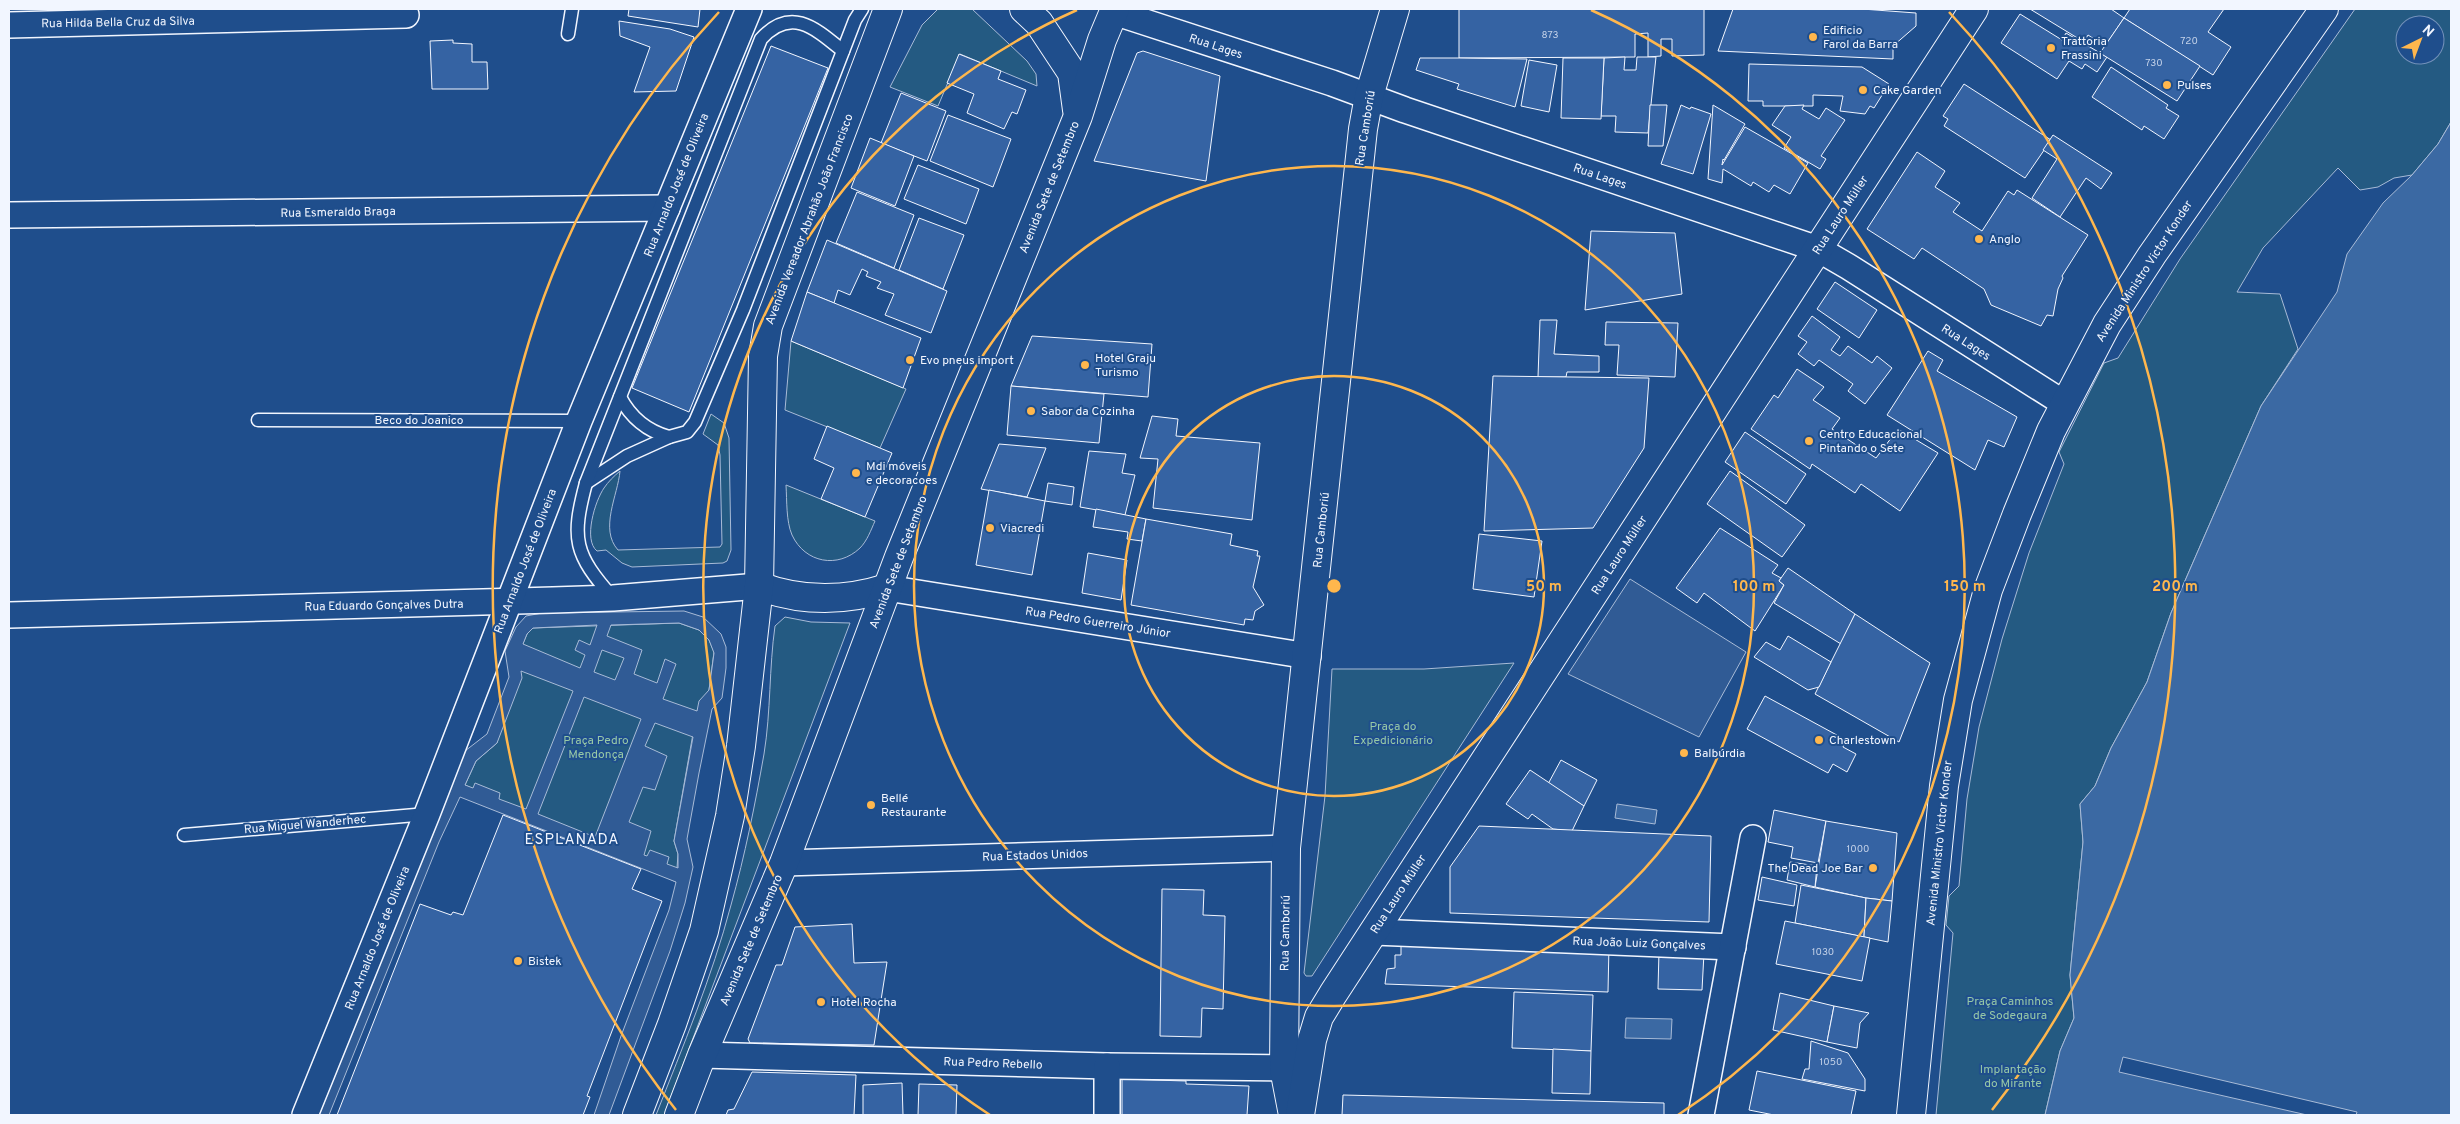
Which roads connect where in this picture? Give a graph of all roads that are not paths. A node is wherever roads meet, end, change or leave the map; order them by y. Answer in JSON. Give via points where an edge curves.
{"nodes":[{"id":1,"x":572,"y":9,"type":"edge"},
{"id":2,"x":749,"y":9,"type":"edge"},
{"id":3,"x":862,"y":9,"type":"edge"},
{"id":4,"x":888,"y":9,"type":"edge"},
{"id":5,"x":1024,"y":9,"type":"edge"},
{"id":6,"x":1395,"y":9,"type":"edge"},
{"id":7,"x":1974,"y":9,"type":"edge"},
{"id":8,"x":2324,"y":9,"type":"edge"},
{"id":9,"x":1111,"y":10,"type":"edge"},
{"id":10,"x":406,"y":15,"type":"dead end"},
{"id":11,"x":9,"y":25,"type":"edge"},
{"id":12,"x":568,"y":34,"type":"dead end"},
{"id":13,"x":843,"y":51,"type":"junction"},
{"id":14,"x":1368,"y":96,"type":"junction"},
{"id":15,"x":1078,"y":116,"type":"junction"},
{"id":16,"x":667,"y":208,"type":"junction"},
{"id":17,"x":9,"y":215,"type":"edge"},
{"id":18,"x":1818,"y":249,"type":"junction"},
{"id":19,"x":620,"y":397,"type":"junction"},
{"id":20,"x":2065,"y":404,"type":"junction"},
{"id":21,"x":258,"y":420,"type":"dead end"},
{"id":22,"x":579,"y":421,"type":"junction"},
{"id":23,"x":669,"y":437,"type":"junction"},
{"id":24,"x":586,"y":483,"type":"junction"},
{"id":25,"x":759,"y":586,"type":"junction"},
{"id":26,"x":887,"y":588,"type":"junction"},
{"id":27,"x":613,"y":598,"type":"junction"},
{"id":28,"x":509,"y":602,"type":"junction"},
{"id":29,"x":9,"y":615,"type":"edge"},
{"id":30,"x":1308,"y":656,"type":"junction"},
{"id":31,"x":427,"y":814,"type":"junction"},
{"id":32,"x":184,"y":835,"type":"dead end"},
{"id":33,"x":1753,"y":838,"type":"dead end"},
{"id":34,"x":1286,"y":848,"type":"junction"},
{"id":35,"x":784,"y":863,"type":"junction"},
{"id":36,"x":1374,"y":932,"type":"junction"},
{"id":37,"x":1733,"y":948,"type":"junction"},
{"id":38,"x":702,"y":1055,"type":"junction"},
{"id":39,"x":1107,"y":1066,"type":"junction"},
{"id":40,"x":1284,"y":1068,"type":"junction"},
{"id":41,"x":305,"y":1115,"type":"edge"},
{"id":42,"x":637,"y":1115,"type":"edge"},
{"id":43,"x":679,"y":1115,"type":"edge"},
{"id":44,"x":1107,"y":1115,"type":"edge"},
{"id":45,"x":1294,"y":1115,"type":"edge"},
{"id":46,"x":1300,"y":1115,"type":"edge"},
{"id":47,"x":1701,"y":1115,"type":"edge"},
{"id":48,"x":1911,"y":1115,"type":"edge"}],
"edges":[{"from":1,"to":12,"type":"lane"},
{"from":2,"to":16,"type":"street","name":"Rua Arnaldo José de Oliveira"},
{"from":3,"to":13,"type":"lane"},
{"from":4,"to":25,"type":"main road","name":"Avenida Vereador Abrahão João Francisco","via":[[768,326],[762,356]]},
{"from":5,"to":15,"type":"main road","via":[[1039,23],[1072,73]]},
{"from":6,"to":14,"type":"main road","name":"Rua Camboriú"},
{"from":7,"to":18,"type":"main road","name":"Rua Lauro Müller"},
{"from":8,"to":20,"type":"main road","name":"Avenida Ministro Victor Konder","via":[[2127,293]]},
{"from":9,"to":14,"type":"street","name":"Rua Lages"},
{"from":9,"to":15,"type":"main road","name":"Avenida Sete de Setembro"},
{"from":10,"to":11,"type":"street","name":"Rua Hilda Bella Cruz da Silva"},
{"from":13,"to":19,"type":"lane","via":[[823,35],[798,22],[784,22],[771,27],[761,39]]},
{"from":13,"to":23,"type":"lane","via":[[743,310],[695,422],[687,432]]},
{"from":14,"to":18,"type":"street","name":"Rua Lages"},
{"from":14,"to":30,"type":"main road","name":"Rua Camboriú"},
{"from":15,"to":26,"type":"main road","name":"Avenida Sete de Setembro"},
{"from":16,"to":17,"type":"street","name":"Rua Esmeraldo Braga"},
{"from":16,"to":22,"type":"street","name":"Rua Arnaldo José de Oliveira"},
{"from":18,"to":20,"type":"street","name":"Rua Lages"},
{"from":18,"to":36,"type":"main road","name":"Rua Lauro Müller"},
{"from":19,"to":23,"type":"lane","via":[[635,418],[655,433]]},
{"from":19,"to":24,"type":"lane"},
{"from":20,"to":48,"type":"main road","name":"Avenida Ministro Victor Konder","via":[[2016,514],[1988,590],[1958,700],[1944,786]]},
{"from":21,"to":22,"type":"lane","name":"Beco do Joanico"},
{"from":22,"to":28,"type":"street","name":"Rua Arnaldo José de Oliveira"},
{"from":23,"to":24,"type":"lane","via":[[627,456]]},
{"from":24,"to":27,"type":"lane","via":[[577,517],[576,539],[591,573]]},
{"from":25,"to":26,"type":"main road","via":[[795,596],[832,599]]},
{"from":25,"to":27,"type":"street","name":"Rua Eduardo Gonçalves Dutra"},
{"from":25,"to":42,"type":"main road","via":[[730,816],[704,931]]},
{"from":26,"to":30,"type":"street","name":"Rua Pedro Guerreiro Júnior"},
{"from":26,"to":35,"type":"main road","name":"Avenida Sete de Setembro"},
{"from":27,"to":28,"type":"street","name":"Rua Eduardo Gonçalves Dutra"},
{"from":28,"to":29,"type":"street","name":"Rua Eduardo Gonçalves Dutra"},
{"from":28,"to":31,"type":"street","name":"Rua Arnaldo José de Oliveira"},
{"from":30,"to":34,"type":"main road","name":"Rua Camboriú"},
{"from":31,"to":32,"type":"lane","name":"Rua Miguel Wanderhec"},
{"from":31,"to":41,"type":"street","name":"Rua Arnaldo José de Oliveira"},
{"from":33,"to":37,"type":"street"},
{"from":34,"to":35,"type":"street","name":"Rua Estados Unidos"},
{"from":34,"to":40,"type":"main road","name":"Rua Camboriú"},
{"from":35,"to":38,"type":"main road","name":"Avenida Sete de Setembro"},
{"from":36,"to":37,"type":"street","name":"Rua João Luiz Gonçalves"},
{"from":36,"to":46,"type":"main road","name":"Rua Lauro Müller","via":[[1319,1017]]},
{"from":37,"to":47,"type":"street"},
{"from":38,"to":39,"type":"street","name":"Rua Pedro Rebello"},
{"from":38,"to":43,"type":"main road","name":"Avenida Sete de Setembro"},
{"from":39,"to":40,"type":"street","name":"Rua Pedro Rebello"},
{"from":39,"to":44,"type":"street"},
{"from":40,"to":45,"type":"main road","name":"Rua Camboriú"}]}
